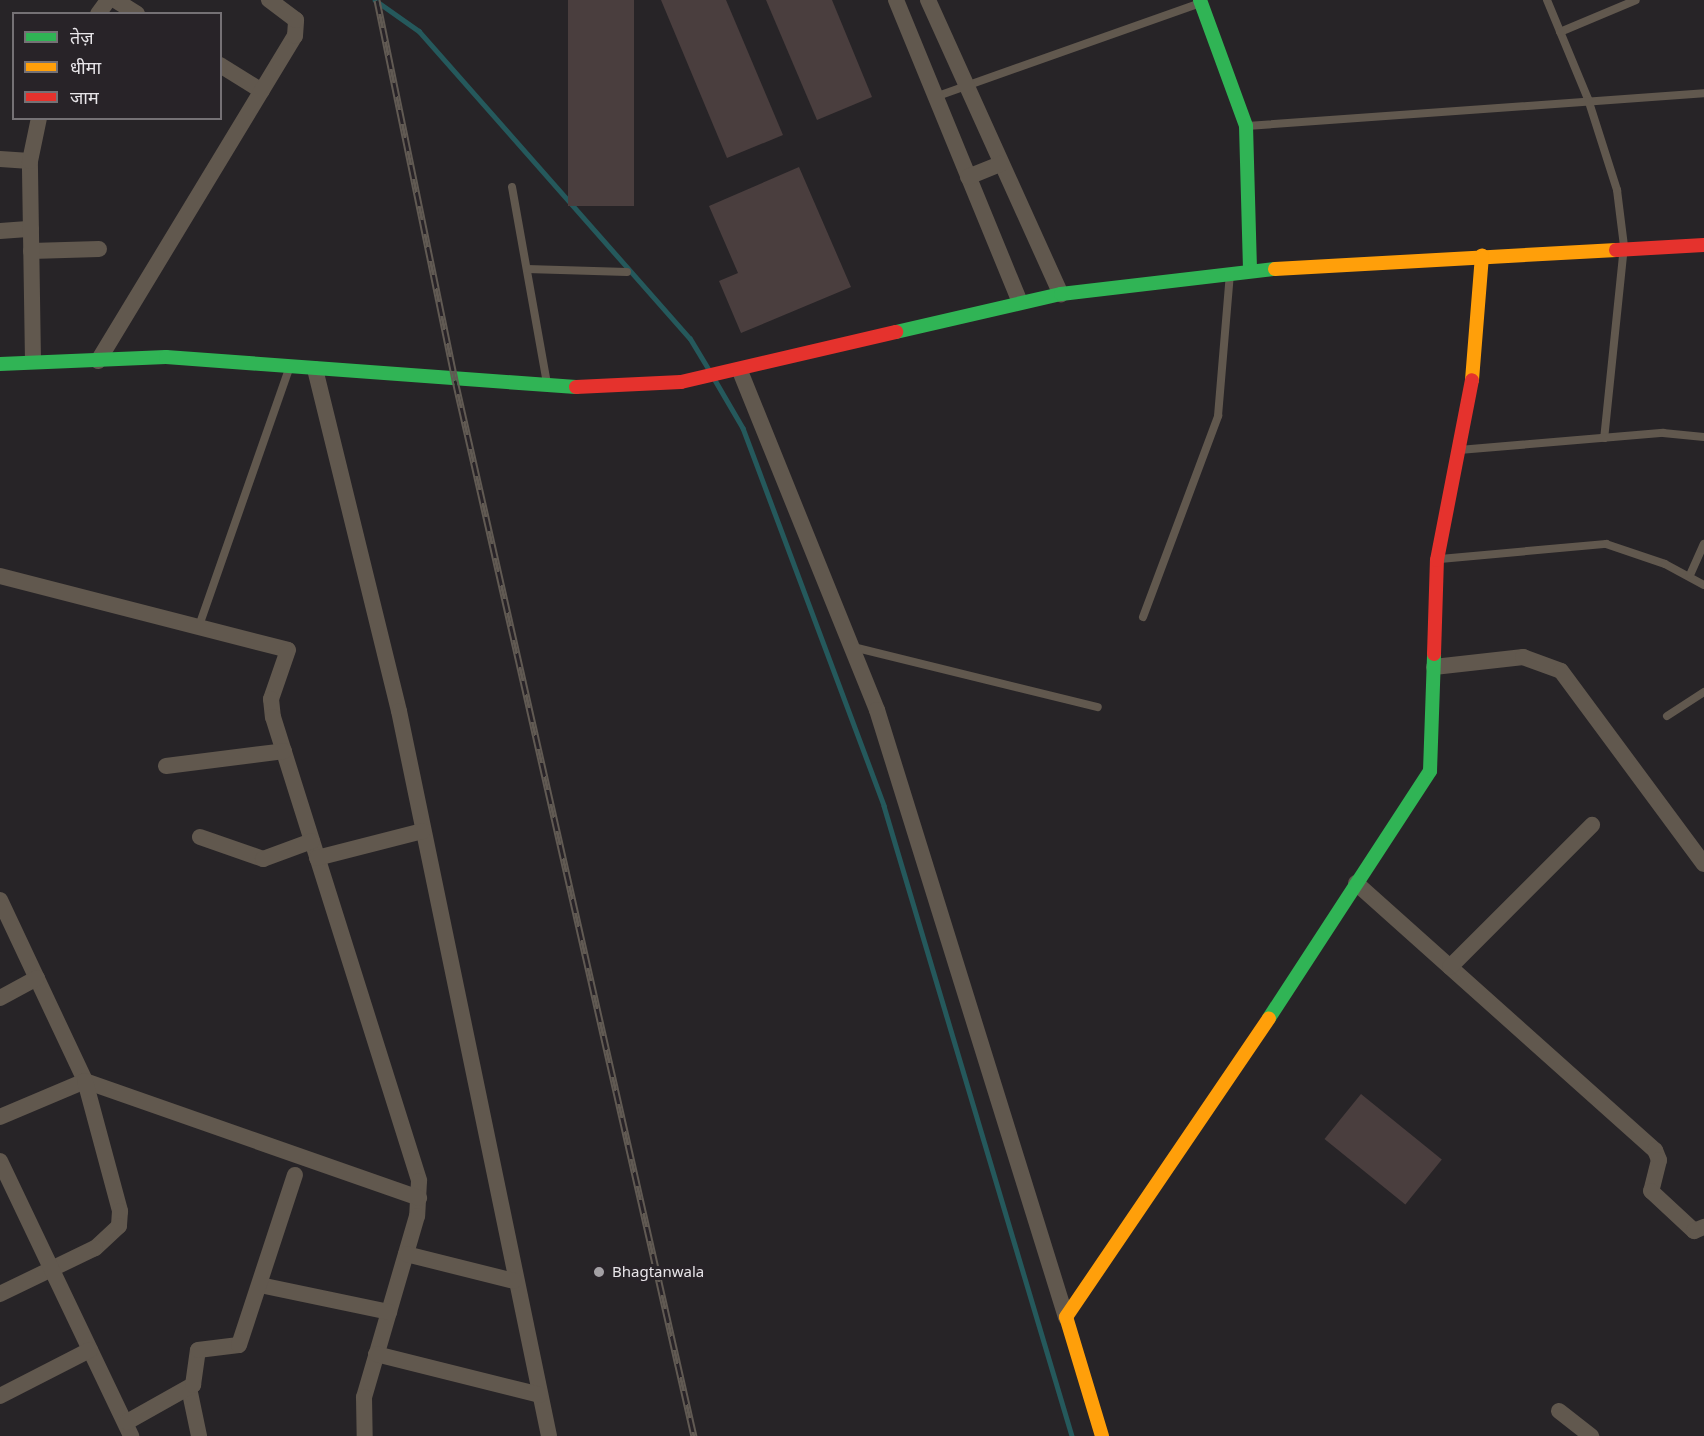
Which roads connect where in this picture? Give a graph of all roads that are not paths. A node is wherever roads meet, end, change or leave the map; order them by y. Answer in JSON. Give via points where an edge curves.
{"nodes":[{"id":1,"x":115,"y":0,"type":"edge"},
{"id":2,"x":269,"y":0,"type":"edge"},
{"id":3,"x":896,"y":0,"type":"edge"},
{"id":4,"x":928,"y":0,"type":"edge"},
{"id":5,"x":1547,"y":0,"type":"edge"},
{"id":6,"x":1636,"y":0,"type":"edge"},
{"id":7,"x":1204,"y":1,"type":"edge"},
{"id":8,"x":134,"y":12,"type":"edge"},
{"id":9,"x":1560,"y":32,"type":"junction"},
{"id":10,"x":222,"y":66,"type":"edge"},
{"id":11,"x":964,"y":88,"type":"junction"},
{"id":12,"x":262,"y":91,"type":"junction"},
{"id":13,"x":1704,"y":93,"type":"edge"},
{"id":14,"x":935,"y":97,"type":"junction"},
{"id":15,"x":1588,"y":99,"type":"junction"},
{"id":16,"x":39,"y":120,"type":"edge"},
{"id":17,"x":1246,"y":126,"type":"junction"},
{"id":18,"x":0,"y":159,"type":"edge"},
{"id":19,"x":30,"y":161,"type":"junction"},
{"id":20,"x":1000,"y":164,"type":"junction"},
{"id":21,"x":968,"y":177,"type":"junction"},
{"id":22,"x":512,"y":187,"type":"dead end"},
{"id":23,"x":31,"y":229,"type":"junction"},
{"id":24,"x":0,"y":231,"type":"edge"},
{"id":25,"x":1704,"y":245,"type":"edge"},
{"id":26,"x":1624,"y":246,"type":"junction"},
{"id":27,"x":99,"y":249,"type":"dead end"},
{"id":28,"x":31,"y":251,"type":"junction"},
{"id":29,"x":1482,"y":255,"type":"junction"},
{"id":30,"x":527,"y":269,"type":"junction"},
{"id":31,"x":1250,"y":270,"type":"junction"},
{"id":32,"x":627,"y":272,"type":"dead end"},
{"id":33,"x":1230,"y":272,"type":"junction"},
{"id":34,"x":1061,"y":294,"type":"junction"},
{"id":35,"x":1020,"y":302,"type":"junction"},
{"id":36,"x":0,"y":349,"type":"edge"},
{"id":37,"x":33,"y":353,"type":"junction"},
{"id":38,"x":102,"y":353,"type":"junction"},
{"id":39,"x":0,"y":364,"type":"edge"},
{"id":40,"x":291,"y":365,"type":"junction"},
{"id":41,"x":315,"y":369,"type":"junction"},
{"id":42,"x":735,"y":371,"type":"junction"},
{"id":43,"x":548,"y":386,"type":"junction"},
{"id":44,"x":1704,"y":437,"type":"edge"},
{"id":45,"x":1605,"y":438,"type":"junction"},
{"id":46,"x":1458,"y":450,"type":"junction"},
{"id":47,"x":1704,"y":544,"type":"edge"},
{"id":48,"x":1437,"y":560,"type":"junction"},
{"id":49,"x":1690,"y":575,"type":"junction"},
{"id":50,"x":0,"y":576,"type":"edge"},
{"id":51,"x":1704,"y":585,"type":"edge"},
{"id":52,"x":1143,"y":617,"type":"dead end"},
{"id":53,"x":200,"y":623,"type":"junction"},
{"id":54,"x":853,"y":647,"type":"junction"},
{"id":55,"x":1434,"y":666,"type":"junction"},
{"id":56,"x":1704,"y":692,"type":"edge"},
{"id":57,"x":1098,"y":707,"type":"dead end"},
{"id":58,"x":1666,"y":716,"type":"dead end"},
{"id":59,"x":284,"y":751,"type":"junction"},
{"id":60,"x":166,"y":766,"type":"dead end"},
{"id":61,"x":1593,"y":825,"type":"dead end"},
{"id":62,"x":423,"y":831,"type":"junction"},
{"id":63,"x":200,"y":837,"type":"dead end"},
{"id":64,"x":312,"y":841,"type":"junction"},
{"id":65,"x":317,"y":858,"type":"junction"},
{"id":66,"x":1704,"y":864,"type":"edge"},
{"id":67,"x":1356,"y":883,"type":"junction"},
{"id":68,"x":0,"y":900,"type":"edge"},
{"id":69,"x":1450,"y":967,"type":"junction"},
{"id":70,"x":37,"y":978,"type":"junction"},
{"id":71,"x":0,"y":998,"type":"edge"},
{"id":72,"x":85,"y":1081,"type":"junction"},
{"id":73,"x":0,"y":1117,"type":"edge"},
{"id":74,"x":0,"y":1161,"type":"edge"},
{"id":75,"x":295,"y":1175,"type":"dead end"},
{"id":76,"x":419,"y":1198,"type":"junction"},
{"id":77,"x":1701,"y":1233,"type":"edge"},
{"id":78,"x":406,"y":1254,"type":"junction"},
{"id":79,"x":49,"y":1270,"type":"junction"},
{"id":80,"x":514,"y":1281,"type":"junction"},
{"id":81,"x":260,"y":1285,"type":"junction"},
{"id":82,"x":0,"y":1294,"type":"edge"},
{"id":83,"x":389,"y":1312,"type":"junction"},
{"id":84,"x":1066,"y":1317,"type":"junction"},
{"id":85,"x":90,"y":1350,"type":"junction"},
{"id":86,"x":376,"y":1354,"type":"junction"},
{"id":87,"x":189,"y":1388,"type":"junction"},
{"id":88,"x":540,"y":1395,"type":"junction"},
{"id":89,"x":0,"y":1396,"type":"edge"},
{"id":90,"x":1559,"y":1411,"type":"dead end"},
{"id":91,"x":129,"y":1429,"type":"edge"},
{"id":92,"x":199,"y":1436,"type":"edge"},
{"id":93,"x":365,"y":1436,"type":"edge"},
{"id":94,"x":549,"y":1436,"type":"edge"},
{"id":95,"x":1102,"y":1436,"type":"edge"},
{"id":96,"x":1591,"y":1436,"type":"edge"}],
"edges":[{"from":1,"to":8,"type":"street"},
{"from":2,"to":12,"type":"street","via":[[296,20],[297,29]]},
{"from":3,"to":14,"type":"street"},
{"from":4,"to":11,"type":"street"},
{"from":5,"to":9,"type":"lane"},
{"from":6,"to":9,"type":"lane"},
{"from":7,"to":11,"type":"lane"},
{"from":7,"to":17,"type":"street"},
{"from":9,"to":15,"type":"lane"},
{"from":10,"to":12,"type":"street"},
{"from":11,"to":14,"type":"lane"},
{"from":11,"to":20,"type":"street"},
{"from":12,"to":38,"type":"street"},
{"from":13,"to":15,"type":"lane"},
{"from":14,"to":21,"type":"street"},
{"from":15,"to":17,"type":"lane"},
{"from":15,"to":26,"type":"lane","via":[[1617,190]]},
{"from":16,"to":19,"type":"street"},
{"from":17,"to":31,"type":"street"},
{"from":18,"to":19,"type":"street"},
{"from":19,"to":23,"type":"street"},
{"from":20,"to":21,"type":"street"},
{"from":20,"to":34,"type":"street"},
{"from":21,"to":35,"type":"street"},
{"from":22,"to":30,"type":"lane"},
{"from":23,"to":24,"type":"street"},
{"from":23,"to":28,"type":"street"},
{"from":25,"to":26,"type":"street"},
{"from":26,"to":29,"type":"street"},
{"from":26,"to":45,"type":"lane"},
{"from":27,"to":28,"type":"street"},
{"from":28,"to":37,"type":"street"},
{"from":29,"to":31,"type":"street"},
{"from":29,"to":46,"type":"street","via":[[1477,353]]},
{"from":30,"to":32,"type":"lane"},
{"from":30,"to":43,"type":"lane"},
{"from":31,"to":33,"type":"street"},
{"from":33,"to":34,"type":"street"},
{"from":33,"to":52,"type":"lane","via":[[1218,416]]},
{"from":34,"to":35,"type":"street"},
{"from":35,"to":42,"type":"street"},
{"from":36,"to":37,"type":"street"},
{"from":37,"to":38,"type":"street"},
{"from":37,"to":39,"type":"street"},
{"from":38,"to":40,"type":"street"},
{"from":40,"to":41,"type":"street"},
{"from":40,"to":53,"type":"lane"},
{"from":41,"to":43,"type":"street"},
{"from":41,"to":62,"type":"street"},
{"from":42,"to":43,"type":"street","via":[[681,382]]},
{"from":42,"to":54,"type":"street"},
{"from":44,"to":45,"type":"lane","via":[[1663,433]]},
{"from":45,"to":46,"type":"lane"},
{"from":46,"to":48,"type":"street"},
{"from":47,"to":49,"type":"lane"},
{"from":48,"to":49,"type":"lane","via":[[1606,544]]},
{"from":48,"to":55,"type":"street"},
{"from":49,"to":51,"type":"lane"},
{"from":50,"to":53,"type":"street"},
{"from":53,"to":59,"type":"street","via":[[288,650],[271,699]]},
{"from":54,"to":57,"type":"lane"},
{"from":54,"to":84,"type":"street","via":[[898,773]]},
{"from":55,"to":66,"type":"street","via":[[1523,657],[1561,671]]},
{"from":55,"to":67,"type":"street","via":[[1430,771],[1419,796]]},
{"from":56,"to":58,"type":"lane"},
{"from":59,"to":60,"type":"street"},
{"from":59,"to":64,"type":"street"},
{"from":61,"to":69,"type":"street"},
{"from":62,"to":65,"type":"street"},
{"from":62,"to":80,"type":"street"},
{"from":63,"to":64,"type":"street","via":[[263,859]]},
{"from":64,"to":65,"type":"street"},
{"from":65,"to":76,"type":"street","via":[[413,1153]]},
{"from":67,"to":69,"type":"street"},
{"from":67,"to":84,"type":"street"},
{"from":68,"to":70,"type":"street"},
{"from":69,"to":77,"type":"street","via":[[1655,1150],[1659,1160],[1651,1191]]},
{"from":70,"to":71,"type":"street"},
{"from":70,"to":72,"type":"street"},
{"from":72,"to":73,"type":"street"},
{"from":72,"to":76,"type":"street"},
{"from":72,"to":79,"type":"street","via":[[117,1195],[119,1226],[95,1248]]},
{"from":74,"to":79,"type":"street"},
{"from":75,"to":81,"type":"street"},
{"from":76,"to":78,"type":"street"},
{"from":78,"to":80,"type":"street"},
{"from":78,"to":83,"type":"street"},
{"from":79,"to":82,"type":"street"},
{"from":79,"to":85,"type":"street"},
{"from":80,"to":88,"type":"street"},
{"from":81,"to":83,"type":"street"},
{"from":81,"to":87,"type":"street","via":[[239,1345],[230,1350],[198,1350],[195,1382]]},
{"from":83,"to":86,"type":"street"},
{"from":84,"to":95,"type":"street"},
{"from":85,"to":89,"type":"street"},
{"from":85,"to":91,"type":"street"},
{"from":86,"to":88,"type":"street"},
{"from":86,"to":93,"type":"street","via":[[364,1397]]},
{"from":87,"to":91,"type":"street"},
{"from":87,"to":92,"type":"street"},
{"from":88,"to":94,"type":"street"},
{"from":90,"to":96,"type":"street"}]}
